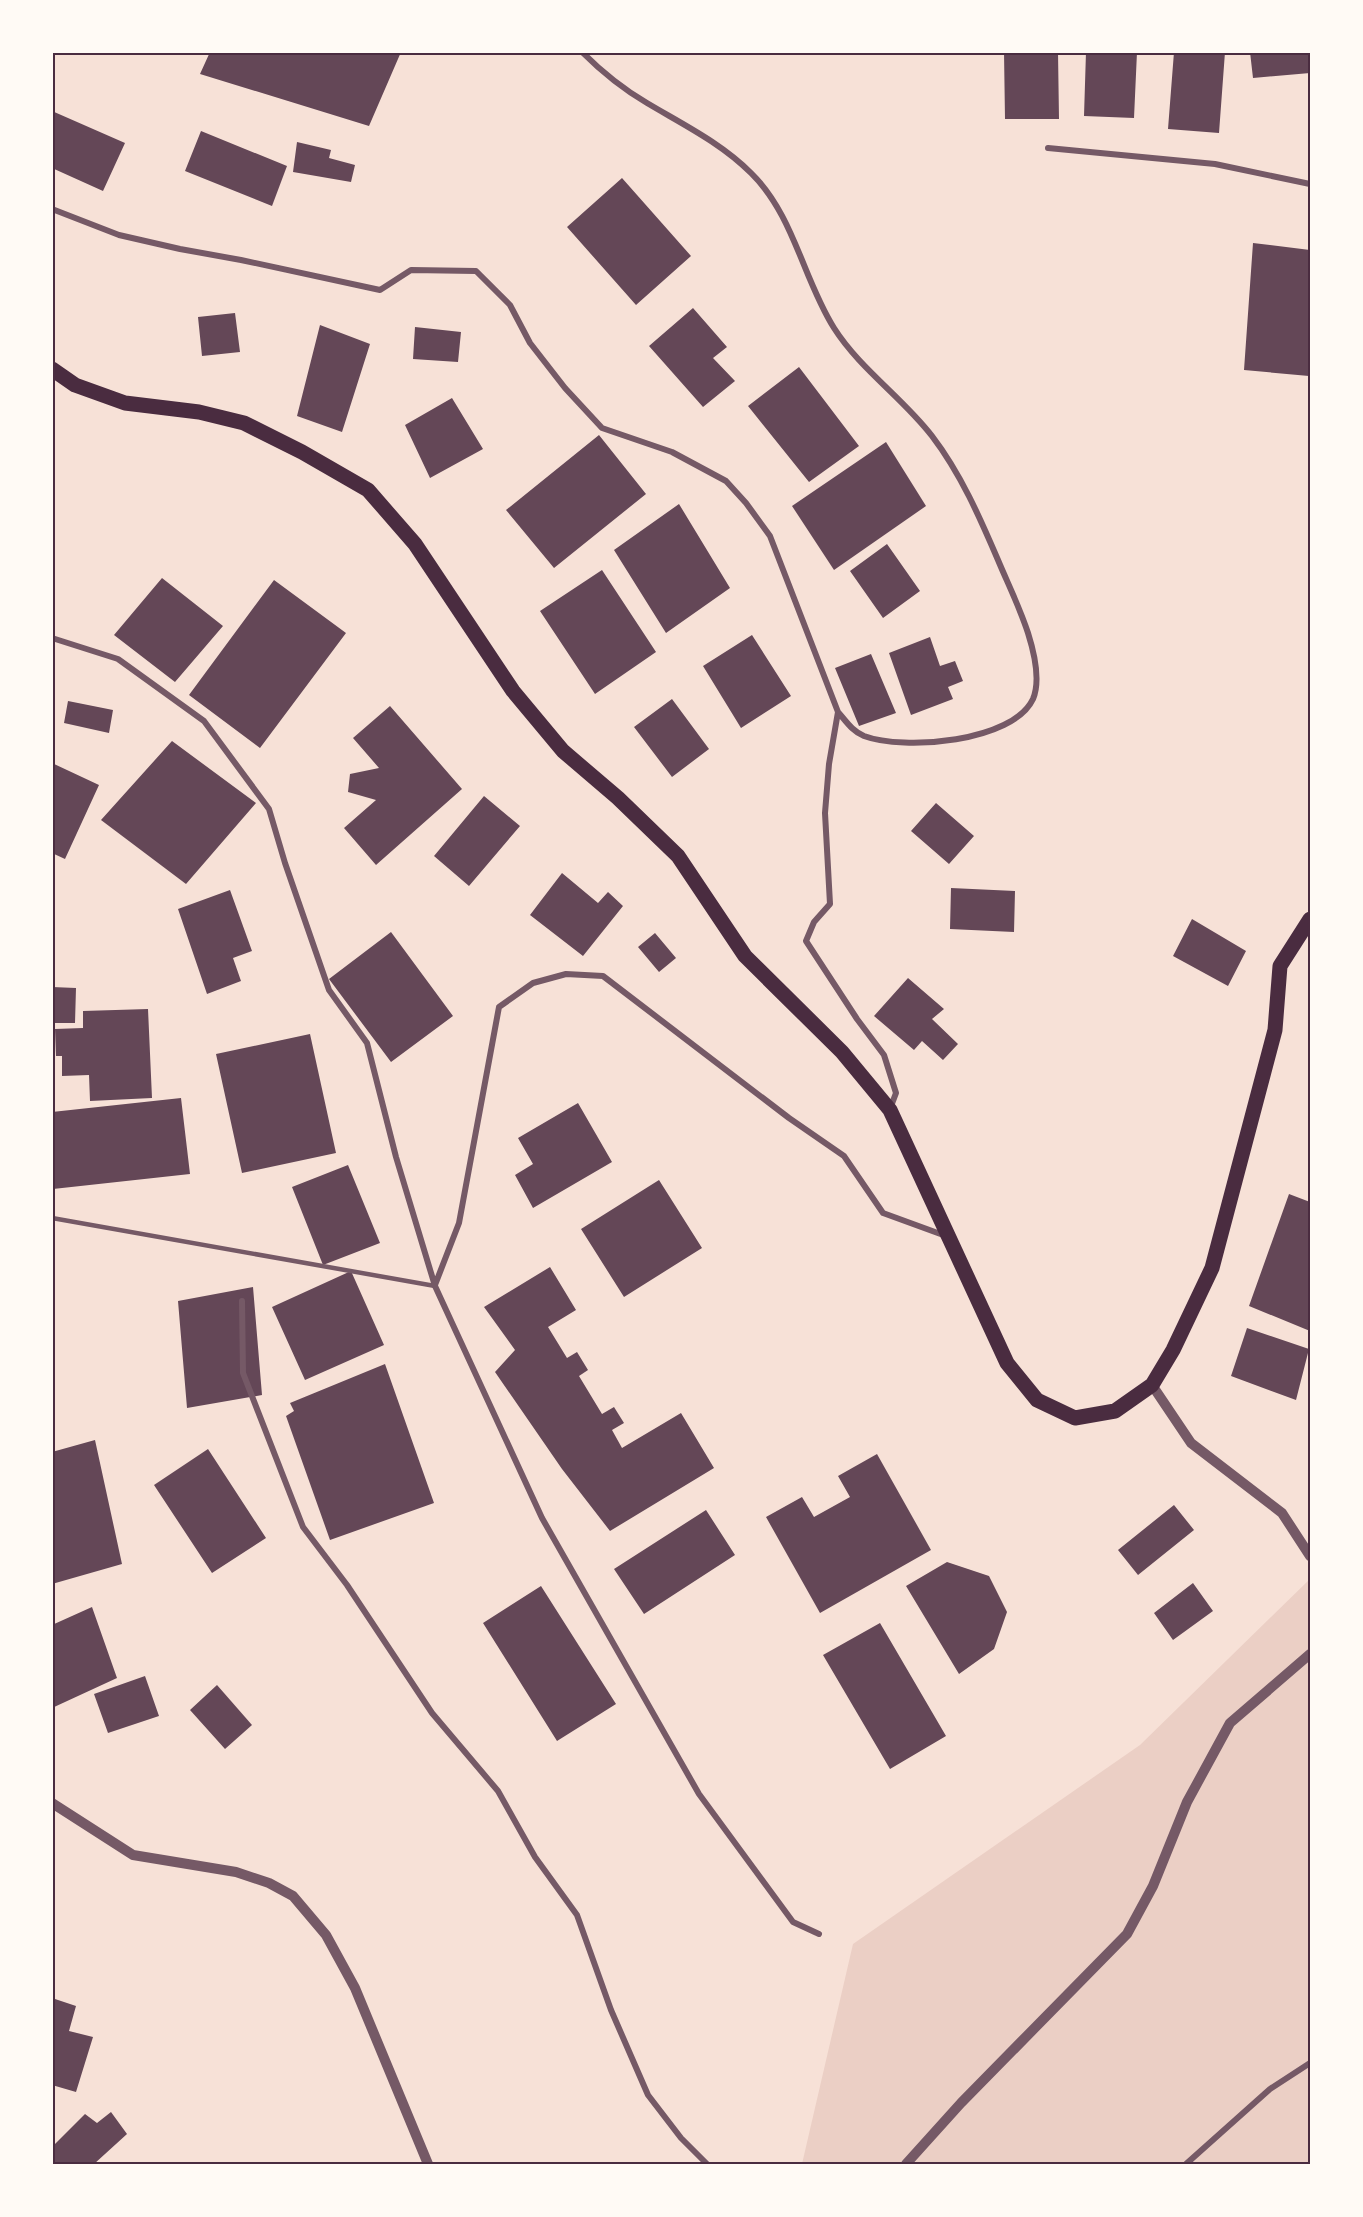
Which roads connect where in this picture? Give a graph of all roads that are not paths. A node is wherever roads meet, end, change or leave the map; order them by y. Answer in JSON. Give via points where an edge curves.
{"nodes":[{"id":1,"x":582,"y":52,"type":"edge"},
{"id":2,"x":1048,"y":148,"type":"dead end"},
{"id":3,"x":1311,"y":183,"type":"edge"},
{"id":4,"x":52,"y":208,"type":"edge"},
{"id":5,"x":52,"y":369,"type":"edge"},
{"id":6,"x":52,"y":638,"type":"edge"},
{"id":7,"x":838,"y":712,"type":"junction"},
{"id":8,"x":1311,"y":919,"type":"edge"},
{"id":9,"x":890,"y":1110,"type":"junction"},
{"id":10,"x":52,"y":1218,"type":"edge"},
{"id":11,"x":949,"y":1237,"type":"junction"},
{"id":12,"x":435,"y":1286,"type":"junction"},
{"id":13,"x":243,"y":1301,"type":"dead end"},
{"id":14,"x":1152,"y":1385,"type":"junction"},
{"id":15,"x":1311,"y":1556,"type":"edge"},
{"id":16,"x":1311,"y":1654,"type":"edge"},
{"id":17,"x":52,"y":1803,"type":"edge"},
{"id":18,"x":819,"y":1934,"type":"dead end"},
{"id":19,"x":1311,"y":2063,"type":"edge"},
{"id":20,"x":428,"y":2164,"type":"edge"},
{"id":21,"x":707,"y":2164,"type":"edge"},
{"id":22,"x":906,"y":2164,"type":"edge"},
{"id":23,"x":1186,"y":2164,"type":"edge"}],
"edges":[{"from":1,"to":7,"type":"street","via":[[610,78],[729,152],[754,175],[782,214],[834,328],[944,454],[975,507],[1028,634],[1037,676],[1033,698],[1022,715],[993,731],[914,743],[865,736],[852,729]]},
{"from":2,"to":3,"type":"street","via":[[1215,164]]},
{"from":4,"to":7,"type":"street","via":[[119,235],[380,290],[411,270],[476,271],[510,305],[537,352],[602,428],[672,452],[701,467],[726,481],[746,503],[770,536]]},
{"from":5,"to":9,"type":"main road","via":[[75,385],[125,403],[199,411],[244,423],[368,490],[415,544],[513,691],[556,742],[678,856],[745,956],[842,1052]]},
{"from":6,"to":12,"type":"street","via":[[118,659],[204,720],[269,808],[329,990],[367,1043]]},
{"from":7,"to":9,"type":"street","via":[[825,813],[830,904],[814,922],[806,941],[884,1055],[896,1093]]},
{"from":8,"to":14,"type":"main road","via":[[1280,966],[1275,1030],[1212,1268]]},
{"from":9,"to":11,"type":"main road"},
{"from":10,"to":12,"type":"lane"},
{"from":11,"to":12,"type":"street","via":[[883,1213],[844,1156],[603,976],[566,974],[532,982],[499,1007],[459,1223]]},
{"from":11,"to":14,"type":"main road","via":[[1007,1363],[1037,1400],[1075,1418],[1115,1411]]},
{"from":12,"to":18,"type":"street","via":[[542,1518],[699,1794],[793,1922]]},
{"from":13,"to":21,"type":"street","via":[[243,1373],[303,1527],[347,1585],[432,1713],[498,1791],[535,1857],[578,1915],[611,2010],[648,2094],[681,2138]]},
{"from":14,"to":15,"type":"street","via":[[1191,1443],[1282,1513]]},
{"from":16,"to":22,"type":"street","via":[[1230,1723],[1187,1802],[1153,1886],[1127,1934]]},
{"from":17,"to":20,"type":"street","via":[[133,1855],[236,1872],[293,1896],[326,1935],[356,1988]]},
{"from":19,"to":23,"type":"street","via":[[1270,2089]]}]}
